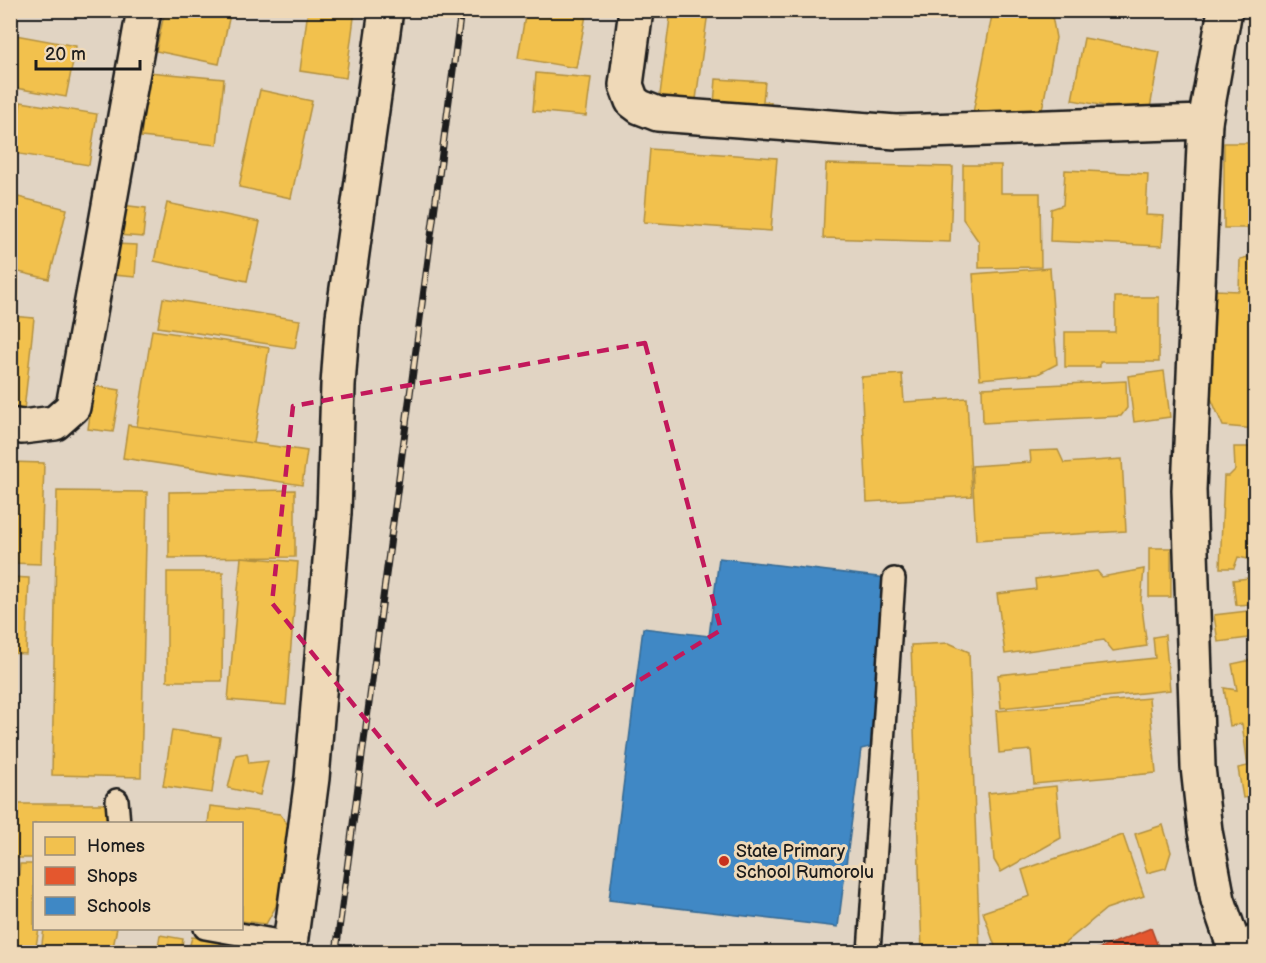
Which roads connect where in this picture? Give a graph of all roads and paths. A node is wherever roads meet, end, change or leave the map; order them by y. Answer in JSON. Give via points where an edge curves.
{"nodes":[{"id":1,"x":144,"y":10,"type":"edge"},
{"id":2,"x":386,"y":10,"type":"edge"},
{"id":3,"x":636,"y":10,"type":"edge"},
{"id":4,"x":1225,"y":10,"type":"edge"},
{"id":5,"x":1206,"y":122,"type":"junction"},
{"id":6,"x":10,"y":425,"type":"edge"},
{"id":7,"x":894,"y":579,"type":"dead end"},
{"id":8,"x":117,"y":800,"type":"dead end"},
{"id":9,"x":119,"y":822,"type":"edge"},
{"id":10,"x":214,"y":930,"type":"edge"},
{"id":11,"x":1256,"y":942,"type":"edge"},
{"id":12,"x":290,"y":948,"type":"edge"},
{"id":13,"x":869,"y":952,"type":"edge"},
{"id":14,"x":1238,"y":952,"type":"edge"}],
"edges":[{"from":1,"to":6,"type":"street","via":[[73,407],[55,423]]},
{"from":2,"to":12,"type":"street","via":[[343,317],[333,524],[312,778]]},
{"from":3,"to":5,"type":"street","via":[[626,85],[632,100],[658,114],[896,132]]},
{"from":4,"to":5,"type":"street"},
{"from":5,"to":14,"type":"street","via":[[1189,490],[1198,766],[1218,900]]},
{"from":7,"to":13,"type":"lane"},
{"from":8,"to":9,"type":"lane"},
{"from":10,"to":12,"type":"lane"},
{"from":11,"to":14,"type":"street"}]}
